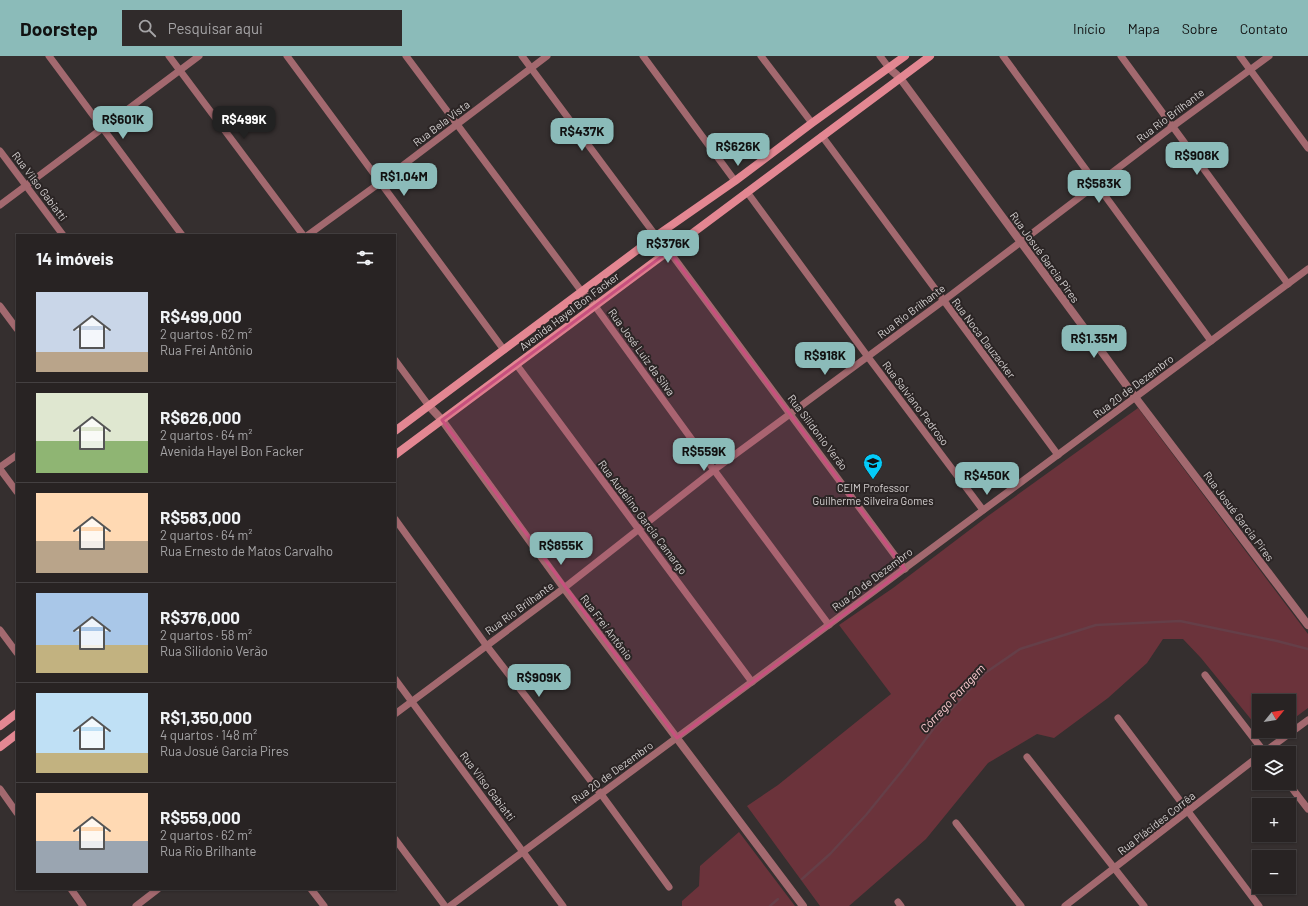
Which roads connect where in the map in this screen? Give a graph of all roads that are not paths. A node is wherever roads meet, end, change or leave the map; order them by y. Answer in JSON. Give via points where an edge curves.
{"nodes":[{"id":1,"x":49,"y":56,"type":"edge"},
{"id":2,"x":169,"y":56,"type":"edge"},
{"id":3,"x":199,"y":56,"type":"edge"},
{"id":4,"x":287,"y":56,"type":"edge"},
{"id":5,"x":406,"y":56,"type":"edge"},
{"id":6,"x":522,"y":56,"type":"edge"},
{"id":7,"x":547,"y":56,"type":"edge"},
{"id":8,"x":643,"y":56,"type":"edge"},
{"id":9,"x":760,"y":56,"type":"edge"},
{"id":10,"x":880,"y":56,"type":"edge"},
{"id":11,"x":905,"y":56,"type":"edge"},
{"id":12,"x":930,"y":56,"type":"edge"},
{"id":13,"x":1003,"y":56,"type":"edge"},
{"id":14,"x":1121,"y":56,"type":"edge"},
{"id":15,"x":1240,"y":56,"type":"edge"},
{"id":16,"x":1269,"y":56,"type":"edge"},
{"id":17,"x":531,"y":68,"type":"junction"},
{"id":18,"x":889,"y":68,"type":"junction"},
{"id":19,"x":180,"y":70,"type":"junction"},
{"id":20,"x":1250,"y":70,"type":"junction"},
{"id":21,"x":900,"y":78,"type":"junction"},
{"id":22,"x":457,"y":124,"type":"junction"},
{"id":23,"x":812,"y":124,"type":"junction"},
{"id":24,"x":1172,"y":127,"type":"junction"},
{"id":25,"x":103,"y":128,"type":"junction"},
{"id":26,"x":822,"y":136,"type":"junction"},
{"id":27,"x":1308,"y":148,"type":"edge"},
{"id":28,"x":0,"y":151,"type":"edge"},
{"id":29,"x":736,"y":181,"type":"junction"},
{"id":30,"x":381,"y":182,"type":"junction"},
{"id":31,"x":1096,"y":185,"type":"junction"},
{"id":32,"x":26,"y":186,"type":"junction"},
{"id":33,"x":747,"y":192,"type":"junction"},
{"id":34,"x":0,"y":205,"type":"edge"},
{"id":35,"x":62,"y":234,"type":"edge"},
{"id":36,"x":181,"y":234,"type":"edge"},
{"id":37,"x":302,"y":234,"type":"edge"},
{"id":38,"x":309,"y":234,"type":"edge"},
{"id":39,"x":656,"y":236,"type":"junction"},
{"id":40,"x":1021,"y":242,"type":"junction"},
{"id":41,"x":669,"y":251,"type":"junction"},
{"id":42,"x":1308,"y":269,"type":"edge"},
{"id":43,"x":1288,"y":284,"type":"junction"},
{"id":44,"x":582,"y":292,"type":"junction"},
{"id":45,"x":943,"y":301,"type":"junction"},
{"id":46,"x":0,"y":306,"type":"edge"},
{"id":47,"x":595,"y":306,"type":"junction"},
{"id":48,"x":16,"y":328,"type":"edge"},
{"id":49,"x":1211,"y":341,"type":"junction"},
{"id":50,"x":504,"y":350,"type":"junction"},
{"id":51,"x":868,"y":357,"type":"junction"},
{"id":52,"x":396,"y":361,"type":"edge"},
{"id":53,"x":516,"y":364,"type":"junction"},
{"id":54,"x":1135,"y":397,"type":"junction"},
{"id":55,"x":429,"y":406,"type":"junction"},
{"id":56,"x":790,"y":414,"type":"junction"},
{"id":57,"x":442,"y":420,"type":"junction"},
{"id":58,"x":396,"y":430,"type":"edge"},
{"id":59,"x":396,"y":454,"type":"edge"},
{"id":60,"x":1058,"y":455,"type":"junction"},
{"id":61,"x":16,"y":456,"type":"edge"},
{"id":62,"x":0,"y":468,"type":"edge"},
{"id":63,"x":714,"y":470,"type":"junction"},
{"id":64,"x":16,"y":491,"type":"edge"},
{"id":65,"x":984,"y":510,"type":"junction"},
{"id":66,"x":396,"y":520,"type":"edge"},
{"id":67,"x":639,"y":530,"type":"junction"},
{"id":68,"x":905,"y":569,"type":"junction"},
{"id":69,"x":564,"y":588,"type":"junction"},
{"id":70,"x":829,"y":625,"type":"junction"},
{"id":71,"x":1308,"y":625,"type":"edge"},
{"id":72,"x":0,"y":630,"type":"edge"},
{"id":73,"x":486,"y":645,"type":"junction"},
{"id":74,"x":16,"y":652,"type":"edge"},
{"id":75,"x":1205,"y":675,"type":"dead end"},
{"id":76,"x":396,"y":680,"type":"edge"},
{"id":77,"x":752,"y":682,"type":"junction"},
{"id":78,"x":412,"y":702,"type":"junction"},
{"id":79,"x":396,"y":713,"type":"edge"},
{"id":80,"x":16,"y":715,"type":"edge"},
{"id":81,"x":1118,"y":718,"type":"dead end"},
{"id":82,"x":1308,"y":720,"type":"edge"},
{"id":83,"x":0,"y":726,"type":"edge"},
{"id":84,"x":16,"y":735,"type":"edge"},
{"id":85,"x":677,"y":738,"type":"junction"},
{"id":86,"x":1257,"y":746,"type":"edge"},
{"id":87,"x":1274,"y":746,"type":"edge"},
{"id":88,"x":0,"y":747,"type":"edge"},
{"id":89,"x":1028,"y":756,"type":"dead end"},
{"id":90,"x":1252,"y":762,"type":"edge"},
{"id":91,"x":0,"y":789,"type":"edge"},
{"id":92,"x":1293,"y":790,"type":"edge"},
{"id":93,"x":601,"y":794,"type":"junction"},
{"id":94,"x":1308,"y":809,"type":"edge"},
{"id":95,"x":1188,"y":811,"type":"junction"},
{"id":96,"x":16,"y":812,"type":"edge"},
{"id":97,"x":956,"y":823,"type":"dead end"},
{"id":98,"x":396,"y":840,"type":"edge"},
{"id":99,"x":523,"y":852,"type":"junction"},
{"id":100,"x":1116,"y":868,"type":"junction"},
{"id":101,"x":669,"y":887,"type":"dead end"},
{"id":102,"x":72,"y":890,"type":"edge"},
{"id":103,"x":157,"y":890,"type":"edge"},
{"id":104,"x":313,"y":890,"type":"edge"},
{"id":105,"x":802,"y":904,"type":"edge"},
{"id":106,"x":83,"y":906,"type":"edge"},
{"id":107,"x":136,"y":906,"type":"edge"},
{"id":108,"x":324,"y":906,"type":"edge"},
{"id":109,"x":445,"y":906,"type":"edge"},
{"id":110,"x":450,"y":906,"type":"edge"},
{"id":111,"x":563,"y":906,"type":"edge"},
{"id":112,"x":1021,"y":906,"type":"edge"},
{"id":113,"x":1065,"y":906,"type":"edge"},
{"id":114,"x":1144,"y":906,"type":"edge"},
{"id":115,"x":1259,"y":906,"type":"edge"}],
"edges":[{"from":1,"to":25,"type":"street"},
{"from":2,"to":19,"type":"street"},
{"from":3,"to":19,"type":"street"},
{"from":4,"to":30,"type":"street"},
{"from":5,"to":22,"type":"street","name":"Rua José Luiz da Silva"},
{"from":6,"to":17,"type":"street"},
{"from":7,"to":17,"type":"street","name":"Rua Bela Vista"},
{"from":8,"to":29,"type":"street"},
{"from":9,"to":23,"type":"street"},
{"from":10,"to":18,"type":"street","name":"Rua Josué Garcia Pires"},
{"from":11,"to":18,"type":"main road","name":"Avenida Hayel Bon Facker"},
{"from":12,"to":21,"type":"main road","name":"Avenida Hayel Bon Facker"},
{"from":13,"to":31,"type":"street"},
{"from":14,"to":24,"type":"street"},
{"from":15,"to":20,"type":"street"},
{"from":16,"to":20,"type":"street","name":"Rua Rio Brilhante"},
{"from":17,"to":22,"type":"street","name":"Rua Bela Vista"},
{"from":17,"to":39,"type":"street"},
{"from":18,"to":21,"type":"street","name":"Rua Josué Garcia Pires"},
{"from":18,"to":23,"type":"main road","name":"Avenida Hayel Bon Facker"},
{"from":19,"to":25,"type":"street"},
{"from":19,"to":37,"type":"street"},
{"from":20,"to":24,"type":"street","name":"Rua Rio Brilhante"},
{"from":20,"to":27,"type":"street"},
{"from":21,"to":26,"type":"main road","name":"Avenida Hayel Bon Facker"},
{"from":21,"to":40,"type":"street","name":"Rua Josué Garcia Pires"},
{"from":22,"to":30,"type":"street","name":"Rua Bela Vista"},
{"from":22,"to":44,"type":"street","name":"Rua José Luiz da Silva"},
{"from":23,"to":29,"type":"main road","name":"Avenida Hayel Bon Facker"},
{"from":24,"to":31,"type":"street","name":"Rua Rio Brilhante"},
{"from":24,"to":43,"type":"street"},
{"from":25,"to":32,"type":"street"},
{"from":25,"to":36,"type":"street"},
{"from":26,"to":33,"type":"main road","name":"Avenida Hayel Bon Facker"},
{"from":26,"to":45,"type":"street","name":"Rua Noca Dauzacker"},
{"from":28,"to":32,"type":"street","name":"Rua Vilso Gabiatti"},
{"from":29,"to":39,"type":"main road","name":"Avenida Hayel Bon Facker"},
{"from":30,"to":38,"type":"street","name":"Rua Bela Vista"},
{"from":30,"to":50,"type":"street"},
{"from":31,"to":40,"type":"street","name":"Rua Rio Brilhante"},
{"from":31,"to":49,"type":"street"},
{"from":32,"to":34,"type":"street"},
{"from":32,"to":35,"type":"street","name":"Rua Vilso Gabiatti"},
{"from":33,"to":41,"type":"main road","name":"Avenida Hayel Bon Facker"},
{"from":33,"to":51,"type":"street","name":"Rua Salviano Pedroso"},
{"from":39,"to":44,"type":"main road","name":"Avenida Hayel Bon Facker"},
{"from":40,"to":45,"type":"street","name":"Rua Rio Brilhante"},
{"from":40,"to":54,"type":"street","name":"Rua Josué Garcia Pires"},
{"from":41,"to":47,"type":"main road","name":"Avenida Hayel Bon Facker"},
{"from":41,"to":56,"type":"street","name":"Rua Silidonio Verão"},
{"from":42,"to":43,"type":"street","name":"Rua 20 de Dezembro"},
{"from":43,"to":49,"type":"street","name":"Rua 20 de Dezembro"},
{"from":44,"to":47,"type":"street","name":"Rua José Luiz da Silva"},
{"from":44,"to":50,"type":"main road","name":"Avenida Hayel Bon Facker"},
{"from":45,"to":51,"type":"street","name":"Rua Rio Brilhante"},
{"from":45,"to":60,"type":"street","name":"Rua Noca Dauzacker"},
{"from":46,"to":48,"type":"street"},
{"from":47,"to":53,"type":"main road","name":"Avenida Hayel Bon Facker"},
{"from":47,"to":63,"type":"street","name":"Rua José Luiz da Silva"},
{"from":49,"to":54,"type":"street","name":"Rua 20 de Dezembro"},
{"from":50,"to":55,"type":"main road","name":"Avenida Hayel Bon Facker"},
{"from":51,"to":56,"type":"street","name":"Rua Rio Brilhante"},
{"from":51,"to":65,"type":"street","name":"Rua Salviano Pedroso"},
{"from":52,"to":55,"type":"street","name":"Rua Frei Antônio"},
{"from":53,"to":57,"type":"main road","name":"Avenida Hayel Bon Facker"},
{"from":53,"to":67,"type":"street","name":"Rua Audelino Garcia Camargo"},
{"from":54,"to":60,"type":"street","name":"Rua 20 de Dezembro"},
{"from":54,"to":71,"type":"street","name":"Rua Josué Garcia Pires"},
{"from":55,"to":57,"type":"street","name":"Rua Frei Antônio"},
{"from":55,"to":58,"type":"main road","name":"Avenida Hayel Bon Facker"},
{"from":56,"to":63,"type":"street","name":"Rua Rio Brilhante"},
{"from":56,"to":68,"type":"street","name":"Rua Silidonio Verão"},
{"from":57,"to":59,"type":"main road","name":"Avenida Hayel Bon Facker"},
{"from":57,"to":69,"type":"street","name":"Rua Frei Antônio"},
{"from":60,"to":65,"type":"street","name":"Rua 20 de Dezembro"},
{"from":61,"to":62,"type":"street"},
{"from":62,"to":64,"type":"street"},
{"from":63,"to":67,"type":"street","name":"Rua Rio Brilhante"},
{"from":63,"to":70,"type":"street","name":"Rua José Luiz da Silva"},
{"from":65,"to":68,"type":"street","name":"Rua 20 de Dezembro"},
{"from":66,"to":73,"type":"street"},
{"from":67,"to":69,"type":"street","name":"Rua Rio Brilhante"},
{"from":67,"to":77,"type":"street","name":"Rua Audelino Garcia Camargo"},
{"from":68,"to":70,"type":"street","name":"Rua 20 de Dezembro"},
{"from":69,"to":73,"type":"street","name":"Rua Rio Brilhante"},
{"from":69,"to":85,"type":"street","name":"Rua Frei Antônio"},
{"from":70,"to":77,"type":"street","name":"Rua 20 de Dezembro"},
{"from":72,"to":74,"type":"street"},
{"from":73,"to":78,"type":"street","name":"Rua Rio Brilhante"},
{"from":73,"to":93,"type":"street"},
{"from":75,"to":86,"type":"street"},
{"from":76,"to":78,"type":"street","name":"Rua Vilso Gabiatti"},
{"from":77,"to":85,"type":"street","name":"Rua 20 de Dezembro"},
{"from":78,"to":79,"type":"street","name":"Rua Rio Brilhante"},
{"from":78,"to":99,"type":"street","name":"Rua Vilso Gabiatti"},
{"from":80,"to":83,"type":"main road"},
{"from":81,"to":95,"type":"street"},
{"from":82,"to":87,"type":"street","name":"Rua Plácides Corrêa"},
{"from":84,"to":88,"type":"main road"},
{"from":85,"to":93,"type":"street","name":"Rua 20 de Dezembro"},
{"from":85,"to":105,"type":"street","name":"Rua Frei Antônio"},
{"from":89,"to":100,"type":"street"},
{"from":90,"to":95,"type":"street","name":"Rua Plácides Corrêa"},
{"from":91,"to":96,"type":"street"},
{"from":92,"to":94,"type":"street"},
{"from":93,"to":99,"type":"street","name":"Rua 20 de Dezembro"},
{"from":93,"to":101,"type":"street"},
{"from":95,"to":100,"type":"street","name":"Rua Plácides Corrêa"},
{"from":95,"to":115,"type":"street"},
{"from":97,"to":112,"type":"street"},
{"from":98,"to":109,"type":"street"},
{"from":99,"to":110,"type":"street","name":"Rua 20 de Dezembro"},
{"from":99,"to":111,"type":"street","name":"Rua Vilso Gabiatti"},
{"from":100,"to":113,"type":"street","name":"Rua Plácides Corrêa"},
{"from":100,"to":114,"type":"street"},
{"from":102,"to":106,"type":"street"},
{"from":103,"to":107,"type":"street"},
{"from":104,"to":108,"type":"street"}]}
